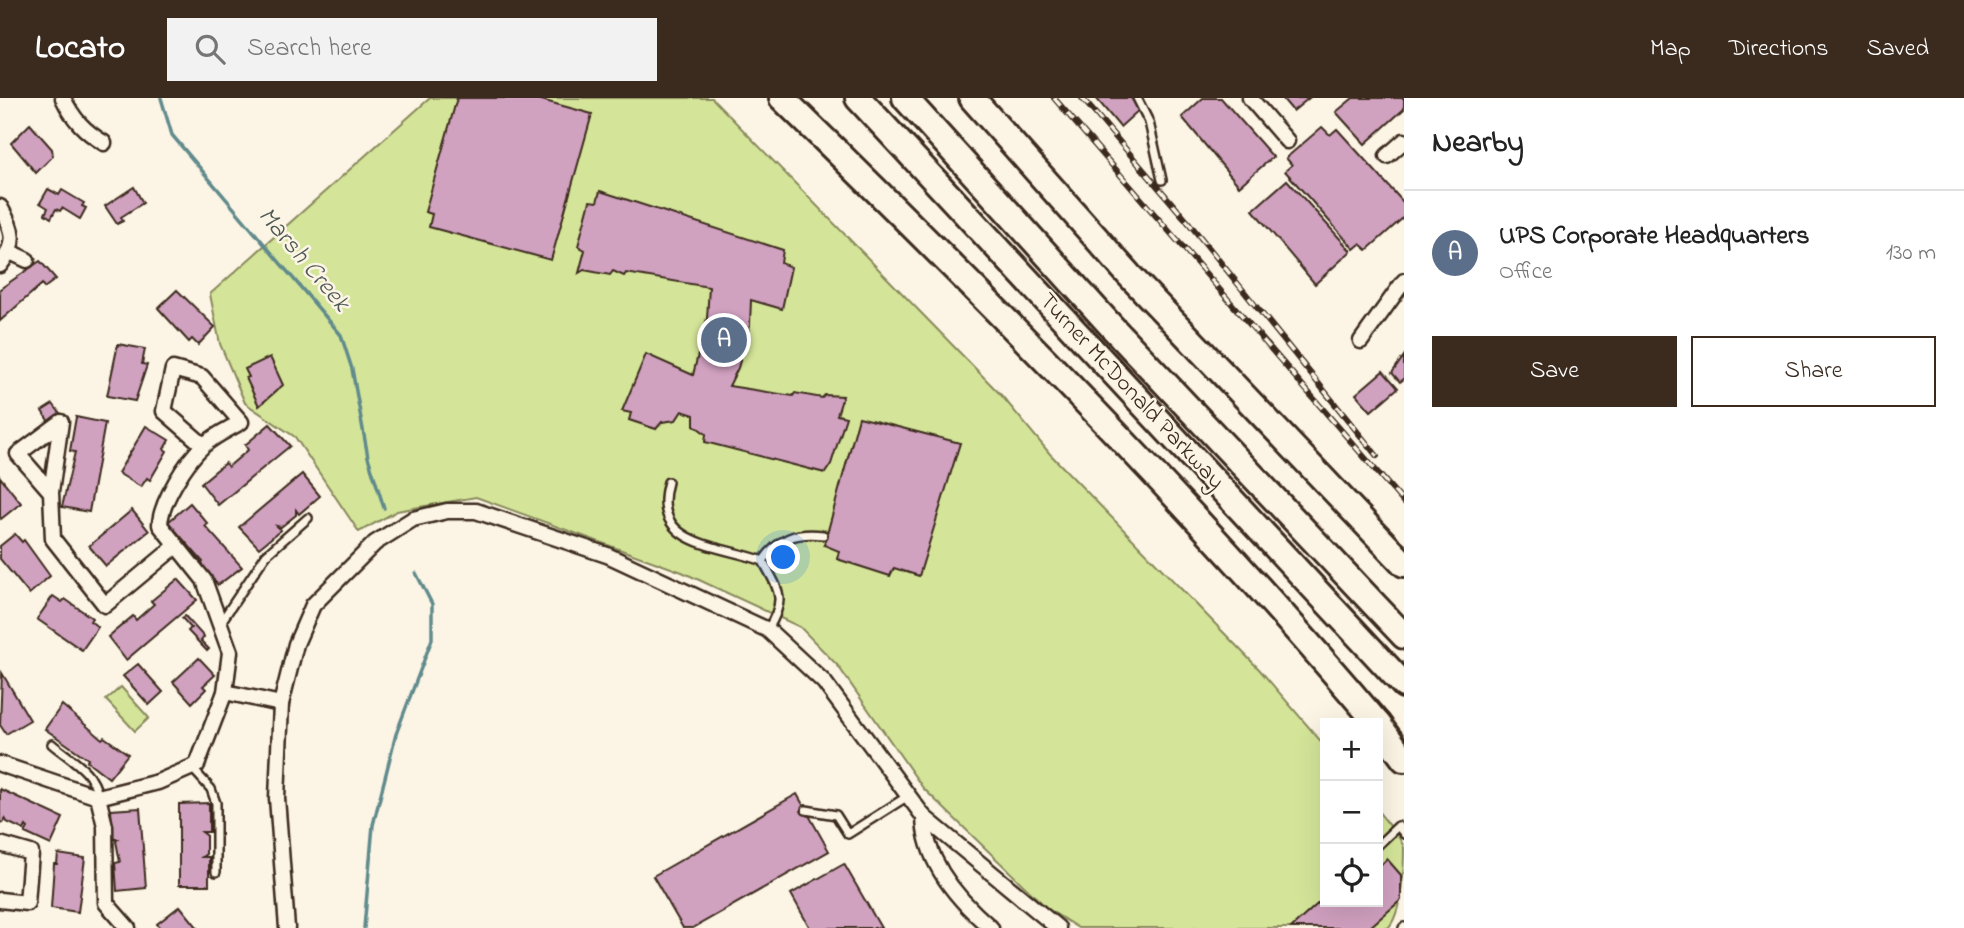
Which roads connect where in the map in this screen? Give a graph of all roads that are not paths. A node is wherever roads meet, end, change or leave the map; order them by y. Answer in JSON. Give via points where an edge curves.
{"nodes":[{"id":1,"x":63,"y":98,"type":"edge"},
{"id":2,"x":782,"y":98,"type":"edge"},
{"id":3,"x":858,"y":98,"type":"edge"},
{"id":4,"x":905,"y":98,"type":"edge"},
{"id":5,"x":972,"y":98,"type":"edge"},
{"id":6,"x":1137,"y":98,"type":"edge"},
{"id":7,"x":1250,"y":98,"type":"edge"},
{"id":8,"x":1287,"y":141,"type":"dead end"},
{"id":9,"x":1404,"y":141,"type":"edge"},
{"id":10,"x":104,"y":143,"type":"dead end"},
{"id":11,"x":1387,"y":156,"type":"dead end"},
{"id":12,"x":1162,"y":180,"type":"dead end"},
{"id":13,"x":0,"y":207,"type":"edge"},
{"id":14,"x":10,"y":252,"type":"junction"},
{"id":15,"x":27,"y":260,"type":"dead end"},
{"id":16,"x":0,"y":265,"type":"edge"},
{"id":17,"x":1404,"y":281,"type":"edge"},
{"id":18,"x":1361,"y":341,"type":"dead end"},
{"id":19,"x":203,"y":445,"type":"junction"},
{"id":20,"x":668,"y":482,"type":"dead end"},
{"id":21,"x":51,"y":492,"type":"dead end"},
{"id":22,"x":308,"y":518,"type":"dead end"},
{"id":23,"x":823,"y":535,"type":"dead end"},
{"id":24,"x":176,"y":546,"type":"junction"},
{"id":25,"x":762,"y":561,"type":"junction"},
{"id":26,"x":1404,"y":564,"type":"edge"},
{"id":27,"x":221,"y":622,"type":"junction"},
{"id":28,"x":768,"y":630,"type":"junction"},
{"id":29,"x":1404,"y":636,"type":"edge"},
{"id":30,"x":1404,"y":685,"type":"edge"},
{"id":31,"x":225,"y":692,"type":"junction"},
{"id":32,"x":281,"y":704,"type":"junction"},
{"id":33,"x":1373,"y":718,"type":"edge"},
{"id":34,"x":1383,"y":729,"type":"edge"},
{"id":35,"x":1383,"y":731,"type":"edge"},
{"id":36,"x":52,"y":744,"type":"dead end"},
{"id":37,"x":1404,"y":748,"type":"edge"},
{"id":38,"x":1404,"y":759,"type":"edge"},
{"id":39,"x":0,"y":764,"type":"edge"},
{"id":40,"x":192,"y":767,"type":"junction"},
{"id":41,"x":908,"y":796,"type":"junction"},
{"id":42,"x":98,"y":797,"type":"junction"},
{"id":43,"x":806,"y":810,"type":"dead end"},
{"id":44,"x":924,"y":817,"type":"junction"},
{"id":45,"x":1404,"y":834,"type":"edge"},
{"id":46,"x":0,"y":844,"type":"edge"},
{"id":47,"x":1379,"y":844,"type":"edge"},
{"id":48,"x":216,"y":872,"type":"dead end"},
{"id":49,"x":0,"y":900,"type":"edge"},
{"id":50,"x":975,"y":921,"type":"edge"},
{"id":51,"x":128,"y":928,"type":"edge"},
{"id":52,"x":286,"y":928,"type":"edge"},
{"id":53,"x":991,"y":928,"type":"edge"},
{"id":54,"x":1058,"y":928,"type":"edge"}],
"edges":[{"from":1,"to":10,"type":"street","via":[[72,117]]},
{"from":2,"to":33,"type":"highway","via":[[1151,467]]},
{"from":3,"to":30,"type":"highway","name":"Turner McDonald Parkway"},
{"from":4,"to":29,"type":"highway","name":"Turner McDonald Parkway","via":[[1094,307]]},
{"from":5,"to":26,"type":"highway","via":[[1129,275]]},
{"from":6,"to":12,"type":"lane","via":[[1149,122]]},
{"from":7,"to":8,"type":"street"},
{"from":9,"to":11,"type":"street"},
{"from":13,"to":14,"type":"street","via":[[10,224]]},
{"from":14,"to":15,"type":"street"},
{"from":14,"to":16,"type":"street"},
{"from":17,"to":18,"type":"street"},
{"from":19,"to":19,"type":"street","via":[[164,411],[173,369],[202,377],[241,422]]},
{"from":19,"to":24,"type":"street","via":[[160,514],[160,525]]},
{"from":20,"to":25,"type":"lane","via":[[665,507],[677,531],[689,540]]},
{"from":21,"to":24,"type":"street","via":[[53,539],[105,605]]},
{"from":22,"to":27,"type":"lane","via":[[265,555]]},
{"from":23,"to":25,"type":"lane","via":[[787,537]]},
{"from":24,"to":27,"type":"street","via":[[204,580]]},
{"from":25,"to":28,"type":"lane","via":[[778,589],[780,610]]},
{"from":27,"to":31,"type":"street","via":[[230,652]]},
{"from":28,"to":32,"type":"street","via":[[607,555],[477,512],[447,511],[413,519],[375,544],[313,606],[296,644]]},
{"from":28,"to":41,"type":"street","via":[[824,682]]},
{"from":31,"to":32,"type":"street"},
{"from":31,"to":40,"type":"street","via":[[197,765]]},
{"from":32,"to":52,"type":"street","via":[[277,798]]},
{"from":34,"to":37,"type":"highway"},
{"from":35,"to":38,"type":"highway"},
{"from":36,"to":42,"type":"lane","via":[[86,771],[96,783]]},
{"from":39,"to":42,"type":"street"},
{"from":40,"to":42,"type":"street","via":[[158,782]]},
{"from":40,"to":48,"type":"lane","via":[[211,789],[216,803]]},
{"from":41,"to":43,"type":"lane","via":[[848,834],[836,815]]},
{"from":41,"to":44,"type":"street"},
{"from":42,"to":51,"type":"street","via":[[105,827],[106,903]]},
{"from":44,"to":50,"type":"street","via":[[924,837],[944,877]]},
{"from":44,"to":54,"type":"street"},
{"from":45,"to":47,"type":"lane","via":[[1398,826]]},
{"from":46,"to":49,"type":"street","via":[[31,853],[27,903]]},
{"from":50,"to":53,"type":"street"}]}
